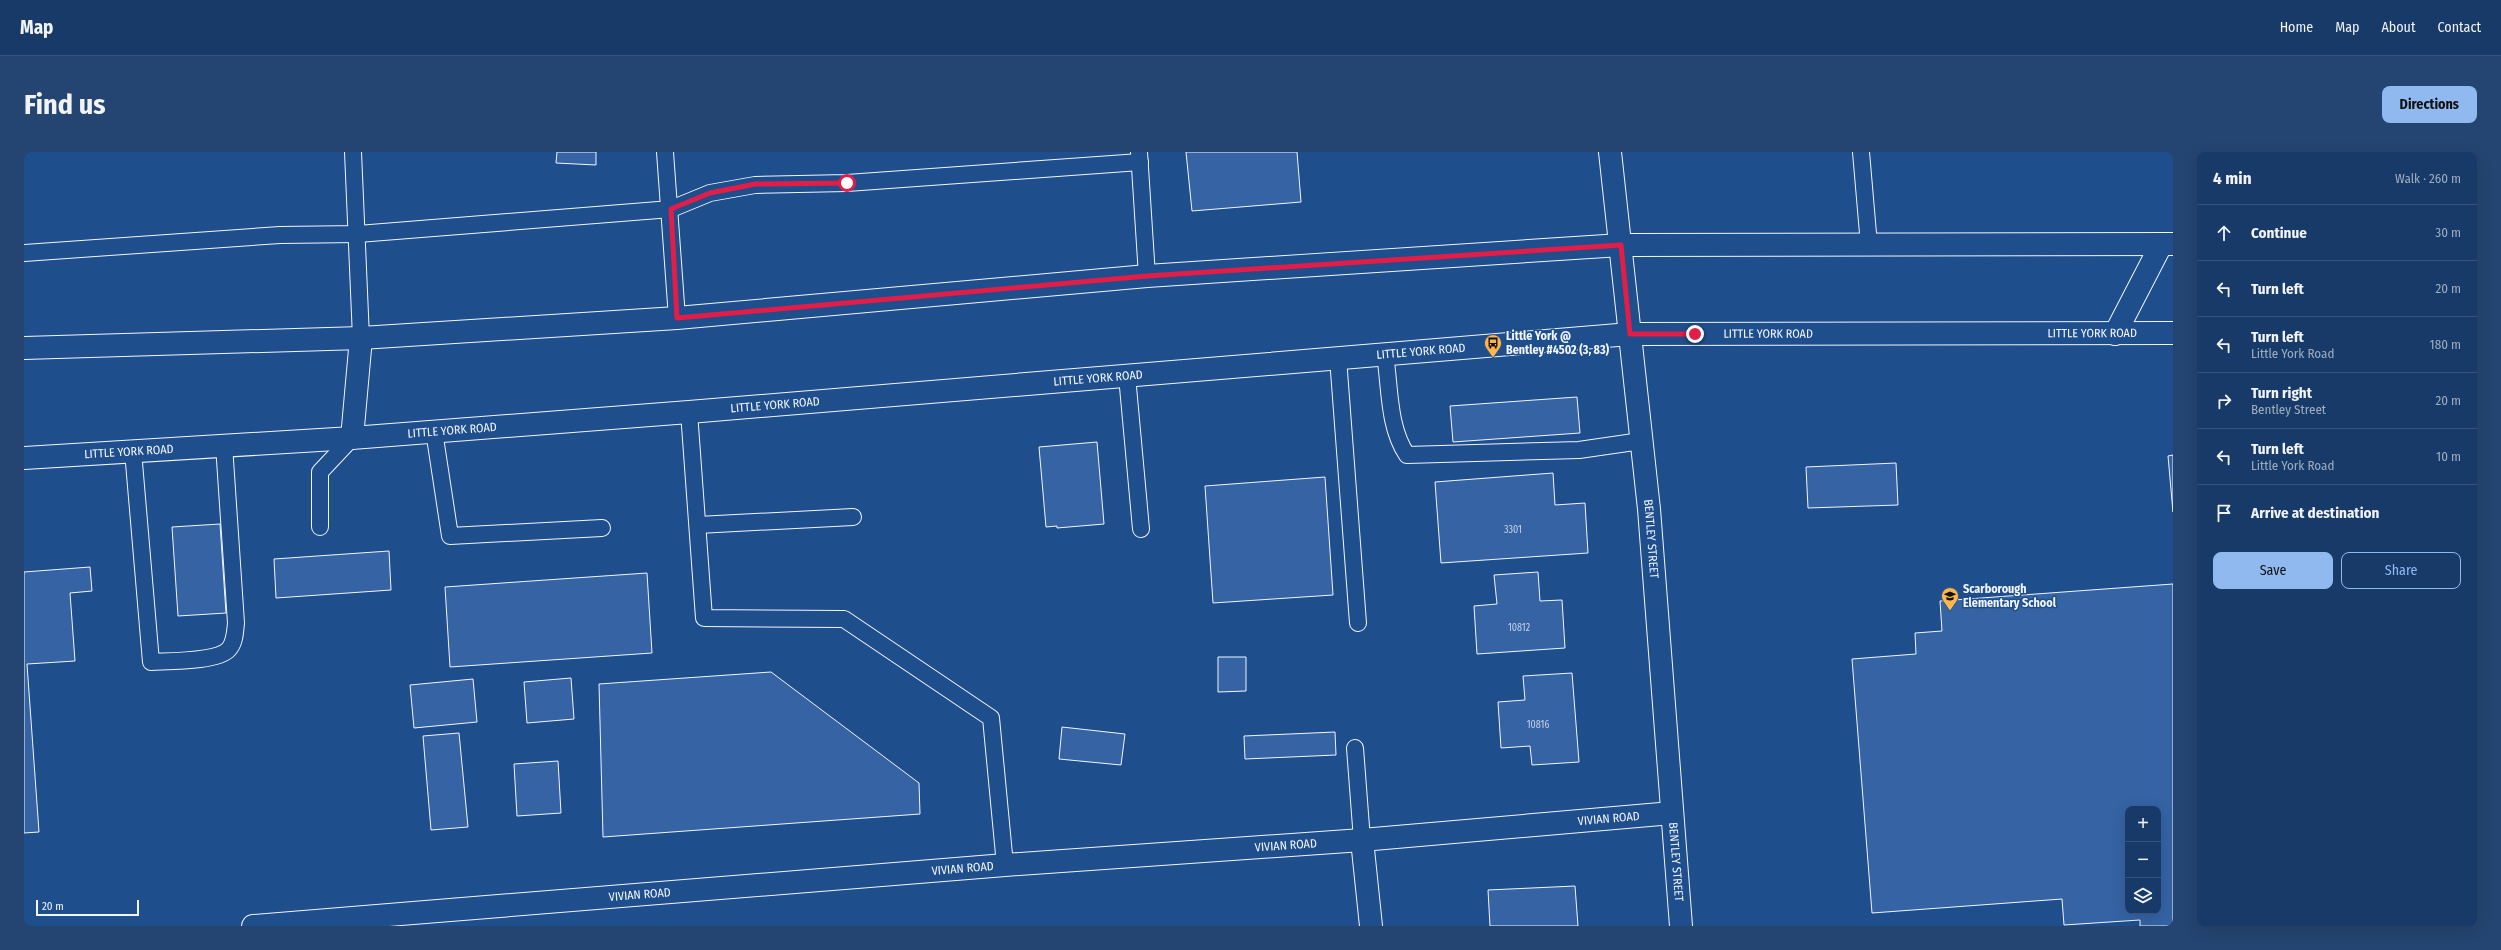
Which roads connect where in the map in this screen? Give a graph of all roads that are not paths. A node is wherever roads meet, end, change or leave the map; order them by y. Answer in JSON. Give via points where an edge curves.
{"nodes":[{"id":1,"x":353,"y":152,"type":"edge"},
{"id":2,"x":665,"y":152,"type":"edge"},
{"id":3,"x":1610,"y":152,"type":"edge"},
{"id":4,"x":1861,"y":152,"type":"edge"},
{"id":5,"x":1140,"y":157,"type":"edge"},
{"id":6,"x":671,"y":209,"type":"junction"},
{"id":7,"x":358,"y":234,"type":"junction"},
{"id":8,"x":1869,"y":244,"type":"junction"},
{"id":9,"x":1621,"y":245,"type":"junction"},
{"id":10,"x":2167,"y":245,"type":"edge"},
{"id":11,"x":24,"y":253,"type":"edge"},
{"id":12,"x":1147,"y":276,"type":"junction"},
{"id":13,"x":677,"y":318,"type":"junction"},
{"id":14,"x":2173,"y":333,"type":"edge"},
{"id":15,"x":1630,"y":334,"type":"junction"},
{"id":16,"x":2115,"y":334,"type":"junction"},
{"id":17,"x":361,"y":338,"type":"junction"},
{"id":18,"x":24,"y":348,"type":"edge"},
{"id":19,"x":1385,"y":354,"type":"junction"},
{"id":20,"x":1338,"y":358,"type":"junction"},
{"id":21,"x":1127,"y":376,"type":"junction"},
{"id":22,"x":689,"y":412,"type":"junction"},
{"id":23,"x":434,"y":431,"type":"junction"},
{"id":24,"x":352,"y":438,"type":"junction"},
{"id":25,"x":1641,"y":441,"type":"junction"},
{"id":26,"x":224,"y":445,"type":"junction"},
{"id":27,"x":133,"y":451,"type":"junction"},
{"id":28,"x":24,"y":458,"type":"edge"},
{"id":29,"x":852,"y":517,"type":"dead end"},
{"id":30,"x":698,"y":525,"type":"junction"},
{"id":31,"x":320,"y":527,"type":"dead end"},
{"id":32,"x":602,"y":528,"type":"dead end"},
{"id":33,"x":1141,"y":529,"type":"dead end"},
{"id":34,"x":1358,"y":623,"type":"dead end"},
{"id":35,"x":1355,"y":748,"type":"dead end"},
{"id":36,"x":1672,"y":813,"type":"junction"},
{"id":37,"x":1362,"y":840,"type":"junction"},
{"id":38,"x":1005,"y":864,"type":"junction"},
{"id":39,"x":253,"y":926,"type":"edge"},
{"id":40,"x":1372,"y":926,"type":"edge"},
{"id":41,"x":1681,"y":926,"type":"edge"}],
"edges":[{"from":1,"to":7,"type":"lane"},
{"from":2,"to":6,"type":"lane"},
{"from":3,"to":9,"type":"main road","name":"BENTLEY STREET"},
{"from":4,"to":8,"type":"lane"},
{"from":5,"to":6,"type":"lane","via":[[847,183],[755,184],[710,193]]},
{"from":5,"to":12,"type":"lane"},
{"from":6,"to":7,"type":"lane"},
{"from":6,"to":13,"type":"lane"},
{"from":7,"to":11,"type":"lane","via":[[273,235]]},
{"from":7,"to":17,"type":"lane"},
{"from":8,"to":9,"type":"main road"},
{"from":8,"to":10,"type":"main road"},
{"from":9,"to":12,"type":"main road"},
{"from":9,"to":15,"type":"main road","name":"BENTLEY STREET"},
{"from":10,"to":16,"type":"main road"},
{"from":12,"to":13,"type":"main road"},
{"from":13,"to":17,"type":"main road"},
{"from":14,"to":16,"type":"main road","name":"LITTLE YORK ROAD"},
{"from":15,"to":16,"type":"main road","name":"LITTLE YORK ROAD"},
{"from":15,"to":19,"type":"main road","name":"LITTLE YORK ROAD"},
{"from":15,"to":25,"type":"main road","name":"BENTLEY STREET"},
{"from":17,"to":18,"type":"main road"},
{"from":17,"to":24,"type":"main road"},
{"from":19,"to":20,"type":"main road","name":"LITTLE YORK ROAD"},
{"from":19,"to":25,"type":"lane","via":[[1392,415],[1399,443],[1407,455],[1579,450]]},
{"from":20,"to":21,"type":"main road","name":"LITTLE YORK ROAD"},
{"from":20,"to":34,"type":"lane"},
{"from":21,"to":22,"type":"main road","name":"LITTLE YORK ROAD"},
{"from":21,"to":33,"type":"lane"},
{"from":22,"to":23,"type":"main road","name":"LITTLE YORK ROAD"},
{"from":22,"to":30,"type":"lane"},
{"from":23,"to":24,"type":"main road","name":"LITTLE YORK ROAD"},
{"from":23,"to":32,"type":"lane","via":[[450,536]]},
{"from":24,"to":26,"type":"main road","name":"LITTLE YORK ROAD"},
{"from":24,"to":31,"type":"lane","via":[[320,472]]},
{"from":25,"to":36,"type":"main road","name":"BENTLEY STREET"},
{"from":26,"to":27,"type":"main road","name":"LITTLE YORK ROAD"},
{"from":26,"to":27,"type":"lane","via":[[236,623],[234,640],[228,650],[217,657],[151,662]]},
{"from":27,"to":28,"type":"main road","name":"LITTLE YORK ROAD"},
{"from":29,"to":30,"type":"lane"},
{"from":30,"to":38,"type":"lane","via":[[704,618],[844,619],[991,718]]},
{"from":35,"to":37,"type":"lane"},
{"from":36,"to":37,"type":"main road","name":"VIVIAN ROAD"},
{"from":36,"to":41,"type":"main road","name":"BENTLEY STREET"},
{"from":37,"to":38,"type":"main road","name":"VIVIAN ROAD"},
{"from":37,"to":40,"type":"main road"},
{"from":38,"to":39,"type":"main road","name":"VIVIAN ROAD"}]}
